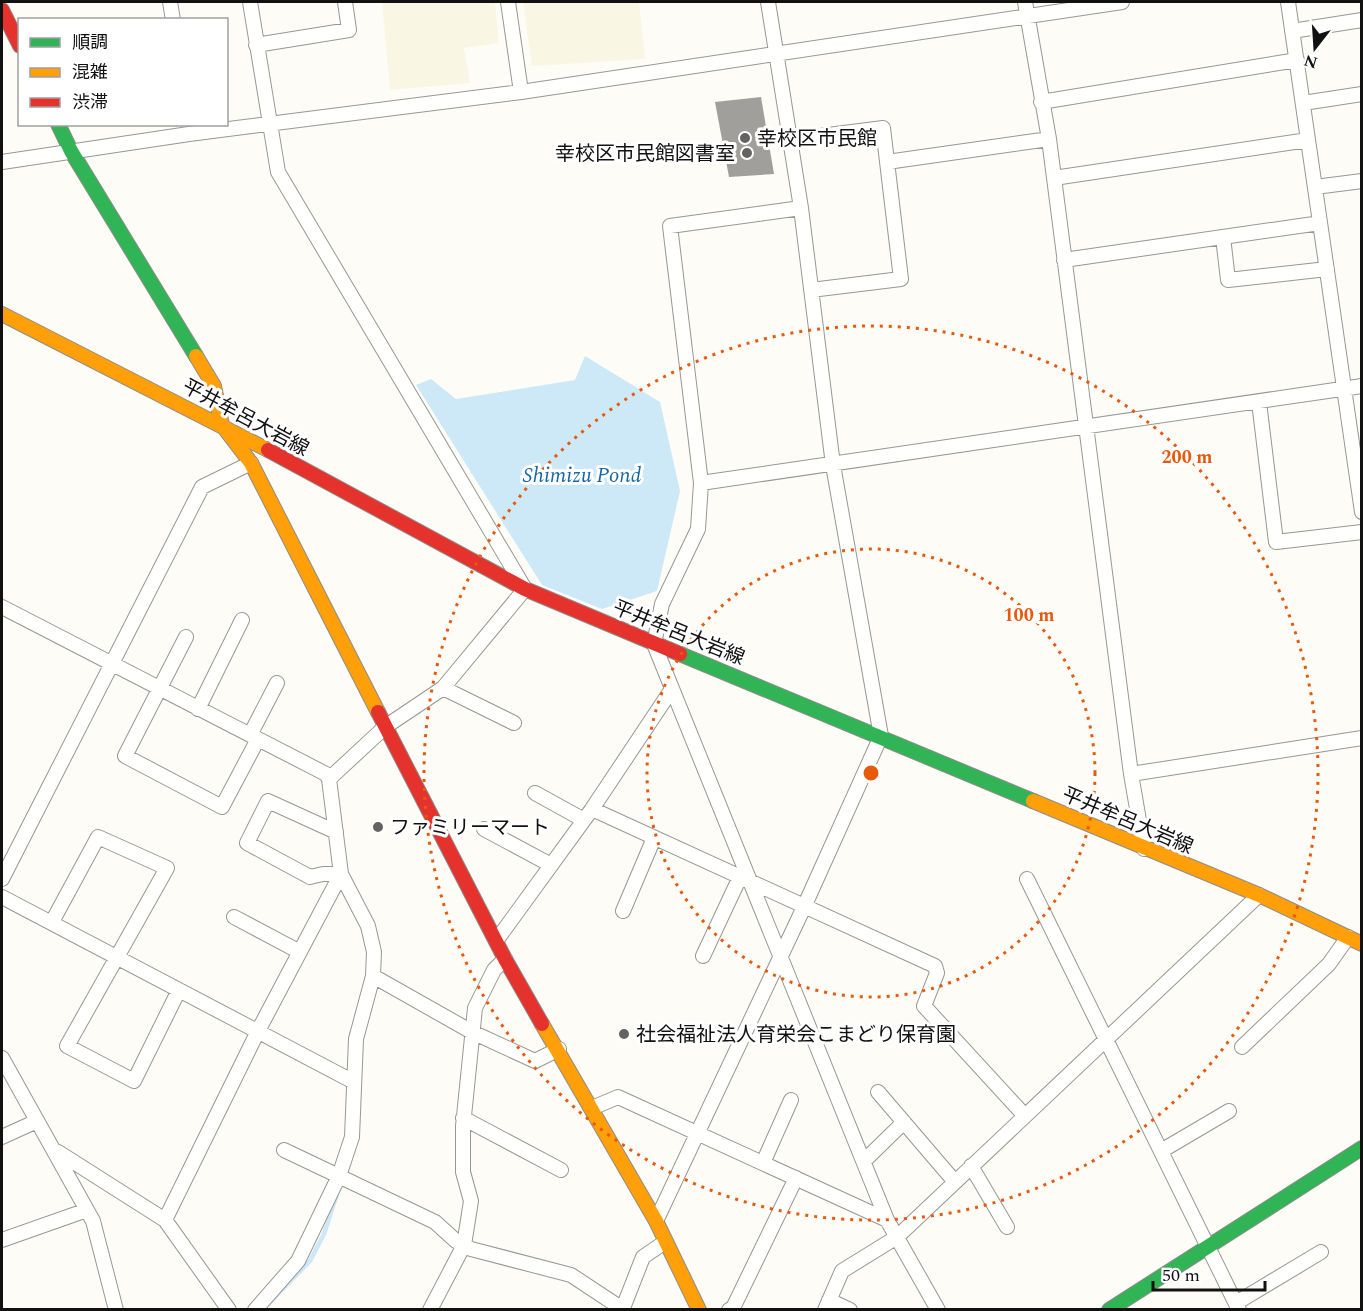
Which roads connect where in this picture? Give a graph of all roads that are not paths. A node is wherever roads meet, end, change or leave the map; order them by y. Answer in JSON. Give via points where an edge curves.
{"nodes":[{"id":1,"x":170,"y":2,"type":"edge"},
{"id":2,"x":250,"y":2,"type":"edge"},
{"id":3,"x":345,"y":2,"type":"edge"},
{"id":4,"x":508,"y":2,"type":"edge"},
{"id":5,"x":768,"y":2,"type":"edge"},
{"id":6,"x":1122,"y":2,"type":"edge"},
{"id":7,"x":1288,"y":2,"type":"edge"},
{"id":8,"x":1026,"y":8,"type":"edge"},
{"id":9,"x":2,"y":10,"type":"edge"},
{"id":10,"x":173,"y":18,"type":"edge"},
{"id":11,"x":1362,"y":20,"type":"edge"},
{"id":12,"x":1292,"y":31,"type":"junction"},
{"id":13,"x":18,"y":42,"type":"edge"},
{"id":14,"x":256,"y":45,"type":"junction"},
{"id":15,"x":775,"y":53,"type":"junction"},
{"id":16,"x":1297,"y":60,"type":"junction"},
{"id":17,"x":521,"y":92,"type":"junction"},
{"id":18,"x":1362,"y":94,"type":"edge"},
{"id":19,"x":1041,"y":102,"type":"junction"},
{"id":20,"x":1303,"y":103,"type":"junction"},
{"id":21,"x":268,"y":125,"type":"junction"},
{"id":22,"x":59,"y":126,"type":"edge"},
{"id":23,"x":188,"y":129,"type":"edge"},
{"id":24,"x":1049,"y":139,"type":"junction"},
{"id":25,"x":789,"y":140,"type":"junction"},
{"id":26,"x":1308,"y":140,"type":"junction"},
{"id":27,"x":71,"y":151,"type":"junction"},
{"id":28,"x":2,"y":162,"type":"edge"},
{"id":29,"x":887,"y":162,"type":"junction"},
{"id":30,"x":1054,"y":178,"type":"junction"},
{"id":31,"x":1362,"y":181,"type":"edge"},
{"id":32,"x":1315,"y":187,"type":"junction"},
{"id":33,"x":801,"y":207,"type":"junction"},
{"id":34,"x":1320,"y":223,"type":"junction"},
{"id":35,"x":1223,"y":237,"type":"junction"},
{"id":36,"x":1064,"y":260,"type":"junction"},
{"id":37,"x":1327,"y":268,"type":"junction"},
{"id":38,"x":811,"y":290,"type":"junction"},
{"id":39,"x":2,"y":315,"type":"edge"},
{"id":40,"x":1362,"y":386,"type":"edge"},
{"id":41,"x":1344,"y":388,"type":"junction"},
{"id":42,"x":1259,"y":402,"type":"junction"},
{"id":43,"x":222,"y":425,"type":"junction"},
{"id":44,"x":1086,"y":428,"type":"junction"},
{"id":45,"x":251,"y":464,"type":"junction"},
{"id":46,"x":833,"y":465,"type":"junction"},
{"id":47,"x":701,"y":483,"type":"junction"},
{"id":48,"x":1362,"y":512,"type":"edge"},
{"id":49,"x":1362,"y":532,"type":"edge"},
{"id":50,"x":525,"y":589,"type":"junction"},
{"id":51,"x":2,"y":607,"type":"edge"},
{"id":52,"x":242,"y":620,"type":"dead end"},
{"id":53,"x":186,"y":638,"type":"dead end"},
{"id":54,"x":654,"y":644,"type":"junction"},
{"id":55,"x":114,"y":665,"type":"junction"},
{"id":56,"x":277,"y":683,"type":"dead end"},
{"id":57,"x":159,"y":688,"type":"junction"},
{"id":58,"x":443,"y":688,"type":"junction"},
{"id":59,"x":672,"y":689,"type":"junction"},
{"id":60,"x":198,"y":708,"type":"junction"},
{"id":61,"x":514,"y":723,"type":"dead end"},
{"id":62,"x":385,"y":726,"type":"junction"},
{"id":63,"x":881,"y":736,"type":"junction"},
{"id":64,"x":254,"y":737,"type":"junction"},
{"id":65,"x":1362,"y":738,"type":"edge"},
{"id":66,"x":1131,"y":774,"type":"junction"},
{"id":67,"x":329,"y":779,"type":"junction"},
{"id":68,"x":535,"y":793,"type":"dead end"},
{"id":69,"x":588,"y":814,"type":"junction"},
{"id":70,"x":484,"y":829,"type":"dead end"},
{"id":71,"x":336,"y":832,"type":"junction"},
{"id":72,"x":654,"y":838,"type":"junction"},
{"id":73,"x":1144,"y":849,"type":"junction"},
{"id":74,"x":551,"y":865,"type":"junction"},
{"id":75,"x":341,"y":874,"type":"junction"},
{"id":76,"x":2,"y":879,"type":"edge"},
{"id":77,"x":1027,"y":879,"type":"dead end"},
{"id":78,"x":745,"y":880,"type":"junction"},
{"id":79,"x":1259,"y":895,"type":"junction"},
{"id":80,"x":2,"y":897,"type":"edge"},
{"id":81,"x":804,"y":907,"type":"junction"},
{"id":82,"x":623,"y":911,"type":"dead end"},
{"id":83,"x":234,"y":917,"type":"dead end"},
{"id":84,"x":52,"y":922,"type":"junction"},
{"id":85,"x":1348,"y":937,"type":"junction"},
{"id":86,"x":496,"y":940,"type":"junction"},
{"id":87,"x":1362,"y":944,"type":"edge"},
{"id":88,"x":300,"y":952,"type":"junction"},
{"id":89,"x":703,"y":956,"type":"dead end"},
{"id":90,"x":781,"y":957,"type":"junction"},
{"id":91,"x":117,"y":958,"type":"junction"},
{"id":92,"x":506,"y":959,"type":"junction"},
{"id":93,"x":373,"y":975,"type":"junction"},
{"id":94,"x":179,"y":990,"type":"junction"},
{"id":95,"x":258,"y":1031,"type":"junction"},
{"id":96,"x":472,"y":1032,"type":"junction"},
{"id":97,"x":1105,"y":1039,"type":"junction"},
{"id":98,"x":1242,"y":1047,"type":"dead end"},
{"id":99,"x":559,"y":1049,"type":"junction"},
{"id":100,"x":2,"y":1058,"type":"edge"},
{"id":101,"x":354,"y":1082,"type":"junction"},
{"id":102,"x":878,"y":1092,"type":"dead end"},
{"id":103,"x":790,"y":1100,"type":"dead end"},
{"id":104,"x":592,"y":1108,"type":"junction"},
{"id":105,"x":1228,"y":1111,"type":"dead end"},
{"id":106,"x":1025,"y":1116,"type":"junction"},
{"id":107,"x":464,"y":1118,"type":"junction"},
{"id":108,"x":37,"y":1121,"type":"junction"},
{"id":109,"x":903,"y":1122,"type":"junction"},
{"id":110,"x":698,"y":1133,"type":"junction"},
{"id":111,"x":2,"y":1137,"type":"edge"},
{"id":112,"x":1362,"y":1148,"type":"edge"},
{"id":113,"x":284,"y":1150,"type":"dead end"},
{"id":114,"x":56,"y":1151,"type":"junction"},
{"id":115,"x":1161,"y":1151,"type":"junction"},
{"id":116,"x":864,"y":1161,"type":"junction"},
{"id":117,"x":763,"y":1163,"type":"junction"},
{"id":118,"x":971,"y":1166,"type":"junction"},
{"id":119,"x":561,"y":1170,"type":"dead end"},
{"id":120,"x":339,"y":1176,"type":"junction"},
{"id":121,"x":796,"y":1178,"type":"junction"},
{"id":122,"x":955,"y":1182,"type":"junction"},
{"id":123,"x":87,"y":1210,"type":"junction"},
{"id":124,"x":165,"y":1220,"type":"junction"},
{"id":125,"x":656,"y":1221,"type":"junction"},
{"id":126,"x":888,"y":1221,"type":"junction"},
{"id":127,"x":1007,"y":1227,"type":"dead end"},
{"id":128,"x":897,"y":1237,"type":"junction"},
{"id":129,"x":2,"y":1240,"type":"edge"},
{"id":130,"x":665,"y":1242,"type":"junction"},
{"id":131,"x":464,"y":1245,"type":"junction"},
{"id":132,"x":1209,"y":1246,"type":"junction"},
{"id":133,"x":1321,"y":1252,"type":"dead end"},
{"id":134,"x":827,"y":1305,"type":"edge"},
{"id":135,"x":1238,"y":1306,"type":"edge"},
{"id":136,"x":624,"y":1309,"type":"edge"},
{"id":137,"x":732,"y":1309,"type":"edge"},
{"id":138,"x":116,"y":1310,"type":"edge"},
{"id":139,"x":229,"y":1310,"type":"edge"},
{"id":140,"x":255,"y":1310,"type":"edge"},
{"id":141,"x":430,"y":1310,"type":"edge"},
{"id":142,"x":699,"y":1310,"type":"edge"},
{"id":143,"x":850,"y":1310,"type":"edge"},
{"id":144,"x":938,"y":1310,"type":"edge"},
{"id":145,"x":1108,"y":1310,"type":"edge"}],
"edges":[{"from":1,"to":10,"type":"street"},
{"from":2,"to":14,"type":"street"},
{"from":3,"to":14,"type":"street","via":[[349,30]]},
{"from":4,"to":17,"type":"street"},
{"from":5,"to":15,"type":"street"},
{"from":6,"to":8,"type":"street"},
{"from":7,"to":12,"type":"street"},
{"from":8,"to":15,"type":"street"},
{"from":8,"to":19,"type":"street"},
{"from":9,"to":13,"type":"street"},
{"from":11,"to":12,"type":"street"},
{"from":12,"to":16,"type":"street"},
{"from":14,"to":21,"type":"street"},
{"from":15,"to":17,"type":"street"},
{"from":15,"to":25,"type":"street"},
{"from":16,"to":19,"type":"street"},
{"from":16,"to":20,"type":"street"},
{"from":17,"to":21,"type":"street"},
{"from":18,"to":20,"type":"street"},
{"from":19,"to":24,"type":"street"},
{"from":20,"to":26,"type":"street"},
{"from":21,"to":23,"type":"street"},
{"from":21,"to":50,"type":"street","via":[[278,172]]},
{"from":22,"to":27,"type":"street"},
{"from":23,"to":27,"type":"street"},
{"from":24,"to":29,"type":"street"},
{"from":24,"to":30,"type":"street"},
{"from":25,"to":29,"type":"street","via":[[883,128]]},
{"from":25,"to":33,"type":"street"},
{"from":26,"to":30,"type":"street"},
{"from":26,"to":32,"type":"street"},
{"from":27,"to":28,"type":"street"},
{"from":27,"to":43,"type":"street","via":[[214,386]]},
{"from":29,"to":38,"type":"street","via":[[901,279]]},
{"from":30,"to":36,"type":"street"},
{"from":31,"to":32,"type":"street"},
{"from":32,"to":34,"type":"street"},
{"from":33,"to":38,"type":"street"},
{"from":33,"to":47,"type":"street","via":[[670,226]]},
{"from":34,"to":35,"type":"street"},
{"from":34,"to":37,"type":"street"},
{"from":35,"to":36,"type":"street"},
{"from":35,"to":37,"type":"street","via":[[1228,280]]},
{"from":36,"to":44,"type":"street"},
{"from":37,"to":41,"type":"street"},
{"from":38,"to":46,"type":"street"},
{"from":39,"to":43,"type":"street","name":"平井牟呂大岩線"},
{"from":40,"to":41,"type":"street"},
{"from":41,"to":42,"type":"street"},
{"from":41,"to":48,"type":"street"},
{"from":42,"to":44,"type":"street"},
{"from":42,"to":49,"type":"street","via":[[1276,542]]},
{"from":43,"to":45,"type":"street"},
{"from":43,"to":50,"type":"street","name":"平井牟呂大岩線"},
{"from":44,"to":46,"type":"street"},
{"from":44,"to":66,"type":"street"},
{"from":45,"to":55,"type":"street","via":[[202,487]]},
{"from":45,"to":62,"type":"street"},
{"from":46,"to":47,"type":"street"},
{"from":46,"to":63,"type":"street"},
{"from":47,"to":54,"type":"street","via":[[698,529],[662,604]]},
{"from":50,"to":54,"type":"street","name":"平井牟呂大岩線"},
{"from":50,"to":58,"type":"street"},
{"from":51,"to":55,"type":"street"},
{"from":52,"to":60,"type":"street"},
{"from":53,"to":57,"type":"street"},
{"from":54,"to":59,"type":"street"},
{"from":54,"to":63,"type":"street","name":"平井牟呂大岩線"},
{"from":55,"to":57,"type":"street"},
{"from":55,"to":76,"type":"street"},
{"from":56,"to":64,"type":"street"},
{"from":57,"to":60,"type":"street"},
{"from":57,"to":64,"type":"street","via":[[125,756],[222,807]]},
{"from":58,"to":61,"type":"street"},
{"from":58,"to":62,"type":"street"},
{"from":59,"to":69,"type":"street"},
{"from":59,"to":78,"type":"street"},
{"from":60,"to":64,"type":"street"},
{"from":62,"to":67,"type":"street"},
{"from":62,"to":86,"type":"street"},
{"from":63,"to":73,"type":"street","name":"平井牟呂大岩線"},
{"from":63,"to":81,"type":"street"},
{"from":64,"to":67,"type":"street"},
{"from":65,"to":66,"type":"street"},
{"from":66,"to":73,"type":"street"},
{"from":67,"to":71,"type":"street"},
{"from":68,"to":69,"type":"street"},
{"from":69,"to":72,"type":"street"},
{"from":69,"to":74,"type":"street"},
{"from":70,"to":74,"type":"street"},
{"from":71,"to":75,"type":"street"},
{"from":71,"to":75,"type":"street","via":[[268,801],[247,843],[310,877]]},
{"from":72,"to":78,"type":"street"},
{"from":72,"to":82,"type":"street"},
{"from":73,"to":79,"type":"street","name":"平井牟呂大岩線"},
{"from":74,"to":86,"type":"street"},
{"from":75,"to":88,"type":"street"},
{"from":75,"to":93,"type":"street","via":[[368,926],[374,952]]},
{"from":77,"to":97,"type":"street"},
{"from":78,"to":81,"type":"street"},
{"from":78,"to":89,"type":"street"},
{"from":78,"to":90,"type":"street"},
{"from":79,"to":85,"type":"street","name":"平井牟呂大岩線"},
{"from":79,"to":97,"type":"street"},
{"from":80,"to":84,"type":"street"},
{"from":81,"to":90,"type":"street"},
{"from":81,"to":106,"type":"street","via":[[934,966],[937,973],[924,1006]]},
{"from":83,"to":88,"type":"street"},
{"from":84,"to":91,"type":"street"},
{"from":84,"to":91,"type":"street","via":[[98,837],[167,868]]},
{"from":85,"to":87,"type":"street","name":"平井牟呂大岩線"},
{"from":85,"to":98,"type":"street","via":[[1329,964]]},
{"from":86,"to":92,"type":"street"},
{"from":88,"to":95,"type":"street"},
{"from":90,"to":110,"type":"street"},
{"from":90,"to":116,"type":"street"},
{"from":91,"to":94,"type":"street"},
{"from":91,"to":94,"type":"street","via":[[67,1046],[134,1081]]},
{"from":92,"to":96,"type":"street","via":[[494,970],[475,1008]]},
{"from":92,"to":99,"type":"street"},
{"from":93,"to":96,"type":"street"},
{"from":93,"to":101,"type":"street","via":[[356,1039]]},
{"from":94,"to":95,"type":"street"},
{"from":95,"to":101,"type":"street"},
{"from":95,"to":124,"type":"street"},
{"from":96,"to":99,"type":"street","via":[[535,1061]]},
{"from":96,"to":107,"type":"street"},
{"from":97,"to":106,"type":"street"},
{"from":97,"to":115,"type":"street"},
{"from":99,"to":104,"type":"street"},
{"from":100,"to":108,"type":"street"},
{"from":101,"to":120,"type":"street","via":[[352,1137]]},
{"from":102,"to":109,"type":"street"},
{"from":103,"to":117,"type":"street"},
{"from":104,"to":110,"type":"street","via":[[618,1097]]},
{"from":104,"to":125,"type":"street"},
{"from":105,"to":115,"type":"street"},
{"from":106,"to":118,"type":"street"},
{"from":107,"to":119,"type":"street"},
{"from":107,"to":131,"type":"street","via":[[464,1172],[471,1201]]},
{"from":108,"to":111,"type":"street"},
{"from":108,"to":114,"type":"street"},
{"from":109,"to":116,"type":"street"},
{"from":109,"to":122,"type":"street"},
{"from":110,"to":117,"type":"street"},
{"from":110,"to":125,"type":"street"},
{"from":112,"to":132,"type":"street"},
{"from":113,"to":120,"type":"street"},
{"from":114,"to":123,"type":"street"},
{"from":114,"to":124,"type":"street"},
{"from":115,"to":132,"type":"street"},
{"from":116,"to":126,"type":"street"},
{"from":117,"to":121,"type":"street"},
{"from":118,"to":122,"type":"street"},
{"from":118,"to":127,"type":"street"},
{"from":120,"to":131,"type":"street","via":[[435,1222]]},
{"from":120,"to":140,"type":"street","via":[[298,1261]]},
{"from":121,"to":126,"type":"street"},
{"from":121,"to":137,"type":"street"},
{"from":122,"to":128,"type":"street"},
{"from":123,"to":129,"type":"street"},
{"from":123,"to":138,"type":"street","via":[[102,1249]]},
{"from":124,"to":139,"type":"street"},
{"from":125,"to":130,"type":"street"},
{"from":126,"to":128,"type":"street"},
{"from":128,"to":134,"type":"street","via":[[842,1271]]},
{"from":128,"to":144,"type":"street"},
{"from":130,"to":136,"type":"street","via":[[643,1257]]},
{"from":130,"to":142,"type":"street"},
{"from":131,"to":136,"type":"street","via":[[494,1257],[571,1275]]},
{"from":131,"to":141,"type":"street"},
{"from":132,"to":135,"type":"street"},
{"from":132,"to":145,"type":"street"},
{"from":133,"to":135,"type":"street"},
{"from":134,"to":143,"type":"street"}]}
